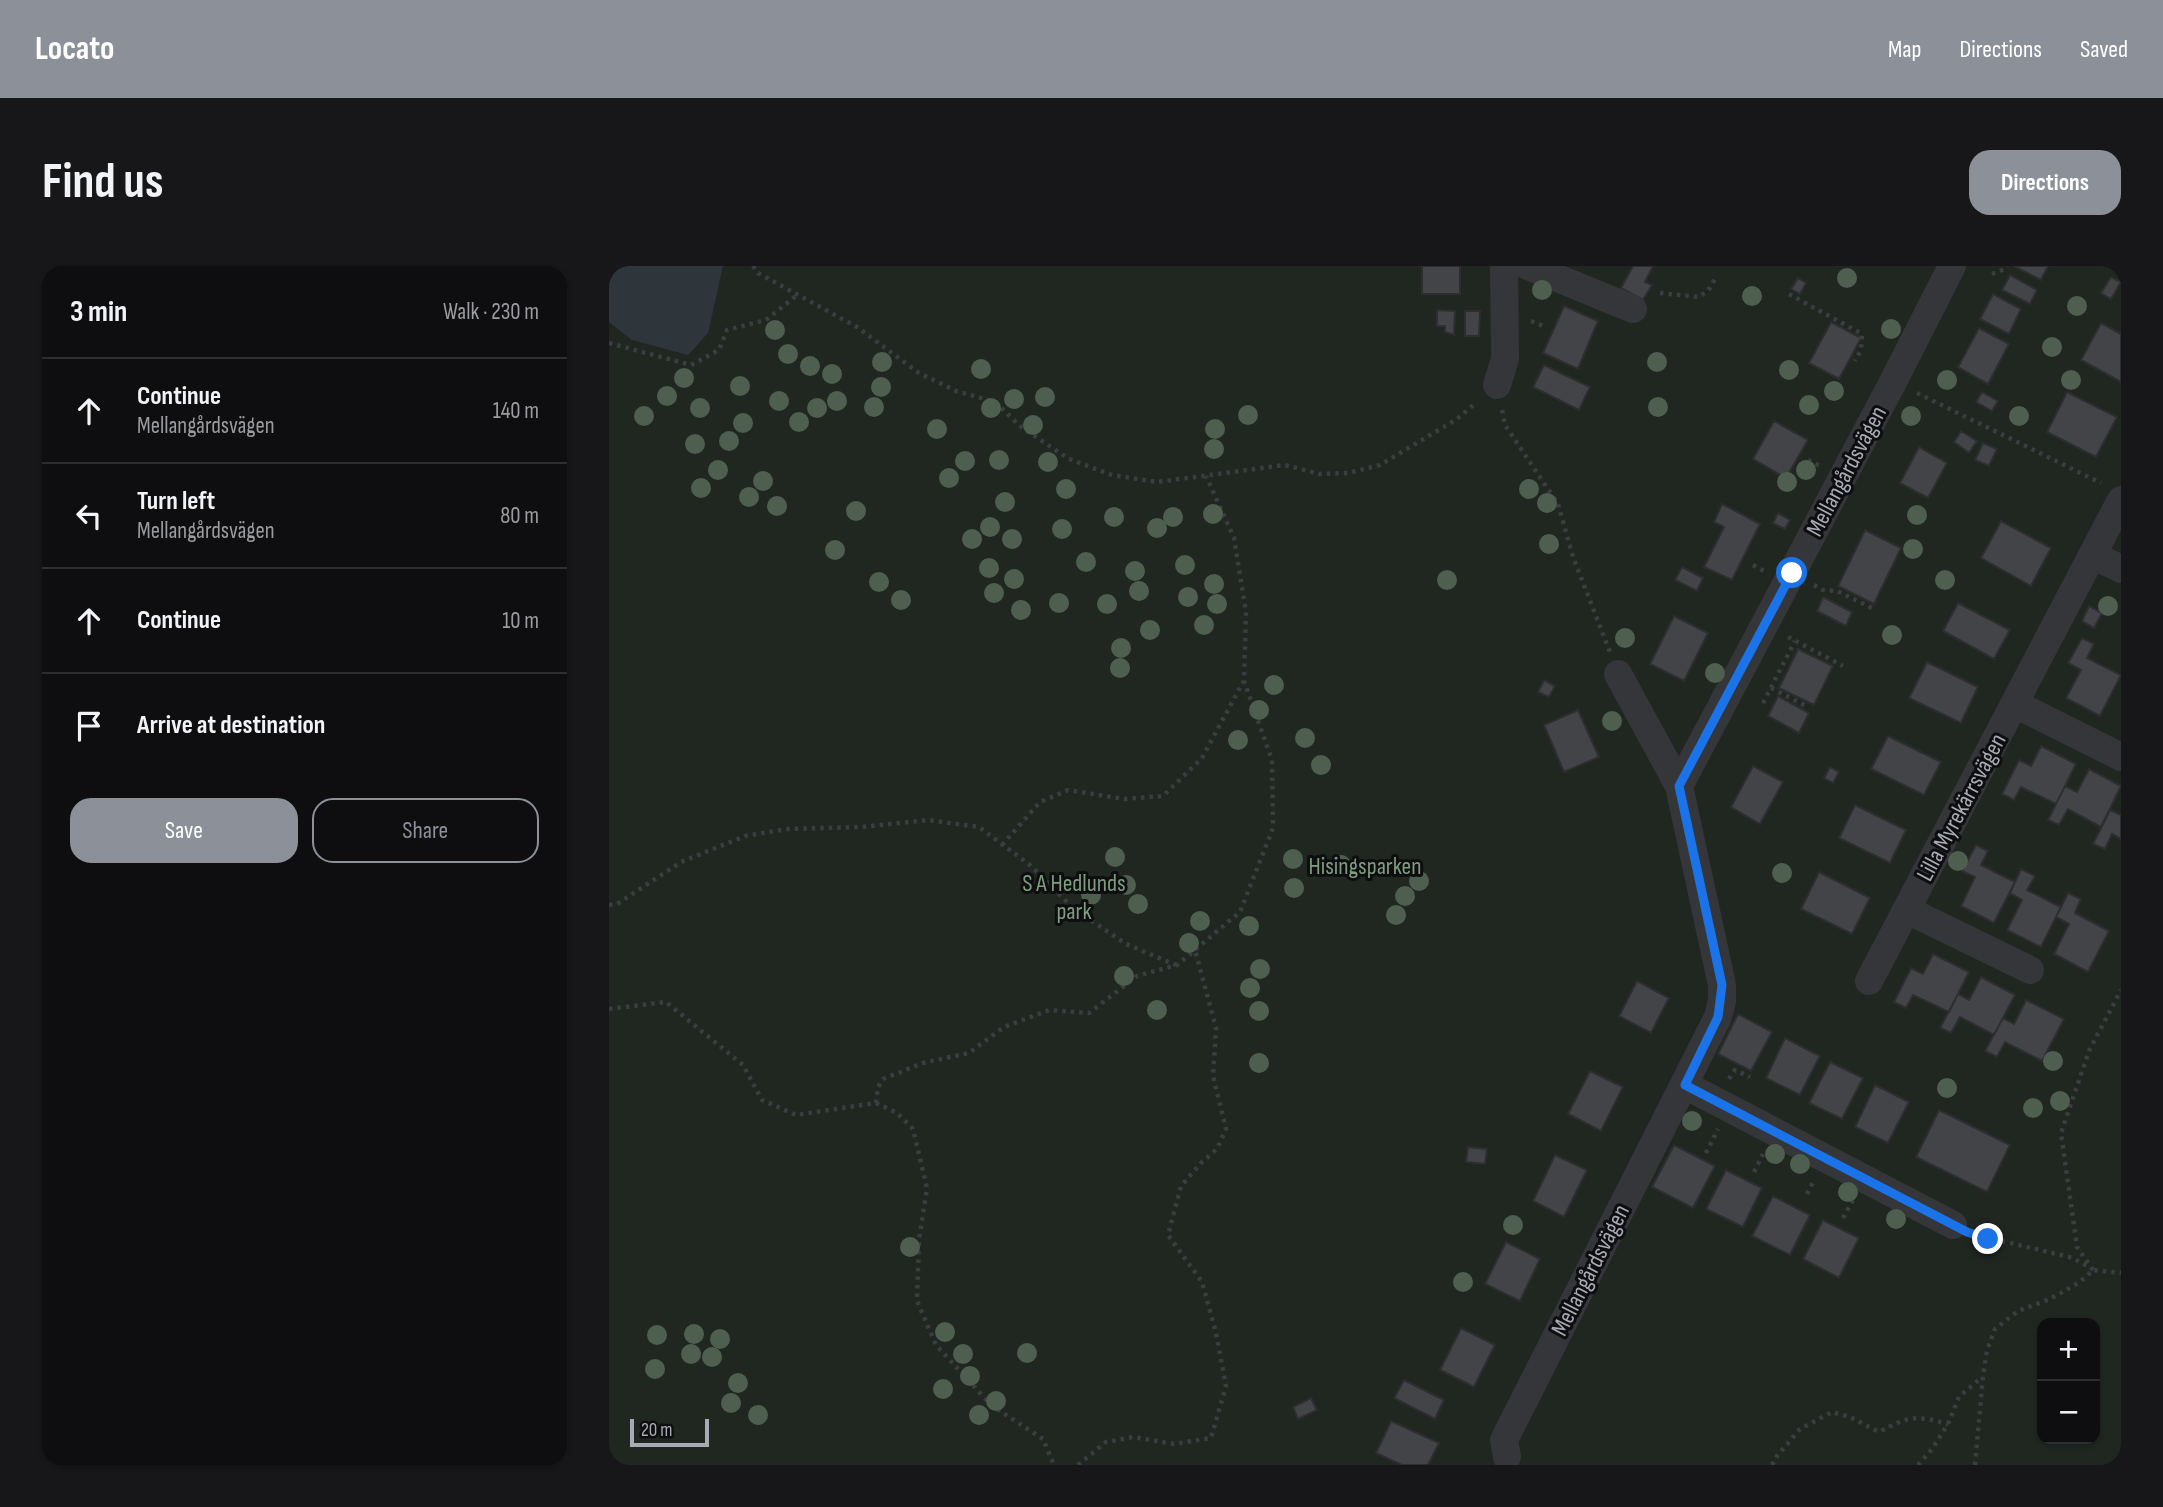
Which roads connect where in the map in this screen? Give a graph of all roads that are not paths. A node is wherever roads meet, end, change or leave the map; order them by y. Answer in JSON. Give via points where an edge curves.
{"nodes":[{"id":1,"x":1504,"y":266,"type":"edge"},
{"id":2,"x":1528,"y":266,"type":"edge"},
{"id":3,"x":1952,"y":266,"type":"edge"},
{"id":4,"x":1633,"y":309,"type":"dead end"},
{"id":5,"x":1497,"y":385,"type":"road end"},
{"id":6,"x":2115,"y":493,"type":"edge"},
{"id":7,"x":2093,"y":555,"type":"junction"},
{"id":8,"x":2121,"y":569,"type":"edge"},
{"id":9,"x":1618,"y":674,"type":"road end"},
{"id":10,"x":2015,"y":704,"type":"junction"},
{"id":11,"x":2121,"y":757,"type":"edge"},
{"id":12,"x":1679,"y":786,"type":"junction"},
{"id":13,"x":1907,"y":910,"type":"junction"},
{"id":14,"x":2030,"y":970,"type":"dead end"},
{"id":15,"x":1869,"y":981,"type":"dead end"},
{"id":16,"x":1685,"y":1085,"type":"junction"},
{"id":17,"x":1953,"y":1225,"type":"road end"},
{"id":18,"x":1507,"y":1457,"type":"dead end"}],
"edges":[{"from":1,"to":5,"type":"street","via":[[1505,359]]},
{"from":2,"to":4,"type":"street"},
{"from":3,"to":12,"type":"street","name":"Mellangårdsvägen"},
{"from":6,"to":7,"type":"street","name":"Lilla Myrekärrsvägen"},
{"from":7,"to":8,"type":"street"},
{"from":7,"to":10,"type":"street","name":"Lilla Myrekärrsvägen"},
{"from":9,"to":12,"type":"street","name":"Mellangårdsvägen"},
{"from":10,"to":11,"type":"street","name":"Lilla Myrekärrsvägen"},
{"from":10,"to":13,"type":"street","name":"Lilla Myrekärrsvägen"},
{"from":12,"to":16,"type":"street","name":"Mellangårdsvägen","via":[[1722,985],[1718,1017]]},
{"from":13,"to":14,"type":"street","name":"Lilla Myrekärrsvägen"},
{"from":13,"to":15,"type":"street","name":"Lilla Myrekärrsvägen"},
{"from":16,"to":17,"type":"street"},
{"from":16,"to":18,"type":"street","name":"Mellangårdsvägen","via":[[1504,1440]]}]}
